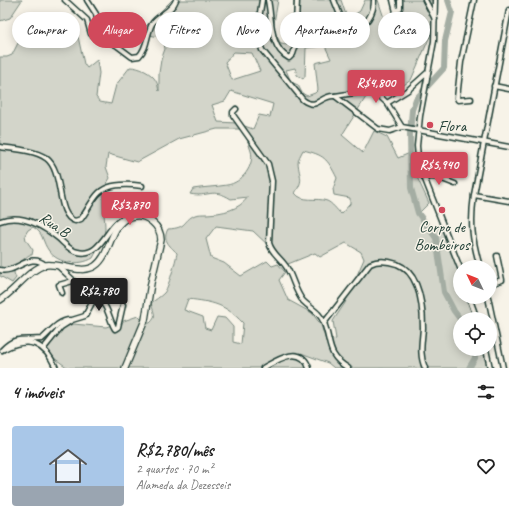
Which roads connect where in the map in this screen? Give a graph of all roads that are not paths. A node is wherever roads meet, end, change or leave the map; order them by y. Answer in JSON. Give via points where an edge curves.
{"nodes":[{"id":1,"x":65,"y":0,"type":"edge"},
{"id":2,"x":87,"y":0,"type":"edge"},
{"id":3,"x":176,"y":0,"type":"edge"},
{"id":4,"x":262,"y":0,"type":"edge"},
{"id":5,"x":268,"y":0,"type":"edge"},
{"id":6,"x":297,"y":0,"type":"edge"},
{"id":7,"x":334,"y":0,"type":"edge"},
{"id":8,"x":374,"y":0,"type":"edge"},
{"id":9,"x":393,"y":0,"type":"edge"},
{"id":10,"x":400,"y":0,"type":"edge"},
{"id":11,"x":425,"y":0,"type":"edge"},
{"id":12,"x":435,"y":0,"type":"edge"},
{"id":13,"x":474,"y":0,"type":"edge"},
{"id":14,"x":509,"y":10,"type":"edge"},
{"id":15,"x":95,"y":12,"type":"edge"},
{"id":16,"x":435,"y":21,"type":"junction"},
{"id":17,"x":88,"y":24,"type":"edge"},
{"id":18,"x":507,"y":24,"type":"edge"},
{"id":19,"x":147,"y":40,"type":"edge"},
{"id":20,"x":120,"y":48,"type":"edge"},
{"id":21,"x":145,"y":48,"type":"edge"},
{"id":22,"x":428,"y":72,"type":"junction"},
{"id":23,"x":494,"y":86,"type":"junction"},
{"id":24,"x":509,"y":89,"type":"edge"},
{"id":25,"x":335,"y":96,"type":"junction"},
{"id":26,"x":471,"y":99,"type":"dead end"},
{"id":27,"x":387,"y":103,"type":"junction"},
{"id":28,"x":236,"y":109,"type":"dead end"},
{"id":29,"x":403,"y":127,"type":"junction"},
{"id":30,"x":417,"y":130,"type":"junction"},
{"id":31,"x":483,"y":142,"type":"junction"},
{"id":32,"x":0,"y":147,"type":"edge"},
{"id":33,"x":509,"y":147,"type":"edge"},
{"id":34,"x":424,"y":177,"type":"junction"},
{"id":35,"x":455,"y":184,"type":"dead end"},
{"id":36,"x":142,"y":186,"type":"dead end"},
{"id":37,"x":474,"y":195,"type":"junction"},
{"id":38,"x":509,"y":201,"type":"edge"},
{"id":39,"x":130,"y":216,"type":"junction"},
{"id":40,"x":0,"y":221,"type":"edge"},
{"id":41,"x":497,"y":256,"type":"dead end"},
{"id":42,"x":457,"y":260,"type":"edge"},
{"id":43,"x":478,"y":260,"type":"edge"},
{"id":44,"x":45,"y":265,"type":"junction"},
{"id":45,"x":56,"y":265,"type":"junction"},
{"id":46,"x":0,"y":270,"type":"edge"},
{"id":47,"x":497,"y":282,"type":"edge"},
{"id":48,"x":62,"y":293,"type":"dead end"},
{"id":49,"x":0,"y":300,"type":"edge"},
{"id":50,"x":489,"y":304,"type":"edge"},
{"id":51,"x":123,"y":305,"type":"dead end"},
{"id":52,"x":72,"y":320,"type":"junction"},
{"id":53,"x":324,"y":323,"type":"junction"},
{"id":54,"x":44,"y":348,"type":"junction"},
{"id":55,"x":1,"y":351,"type":"edge"},
{"id":56,"x":487,"y":356,"type":"edge"},
{"id":57,"x":56,"y":368,"type":"edge"},
{"id":58,"x":125,"y":368,"type":"edge"},
{"id":59,"x":263,"y":368,"type":"edge"},
{"id":60,"x":309,"y":368,"type":"edge"},
{"id":61,"x":348,"y":368,"type":"edge"},
{"id":62,"x":425,"y":368,"type":"edge"},
{"id":63,"x":490,"y":368,"type":"edge"},
{"id":64,"x":503,"y":368,"type":"edge"}],
"edges":[{"from":1,"to":17,"type":"street"},
{"from":2,"to":15,"type":"street"},
{"from":3,"to":19,"type":"street","via":[[173,7],[152,23]]},
{"from":4,"to":25,"type":"street","via":[[257,31],[262,50],[308,104]]},
{"from":5,"to":6,"type":"street","via":[[273,35],[289,58],[295,48]]},
{"from":7,"to":8,"type":"street","via":[[342,20],[354,31],[366,23]]},
{"from":9,"to":10,"type":"street","via":[[396,12],[400,8]]},
{"from":11,"to":16,"type":"street"},
{"from":12,"to":16,"type":"street"},
{"from":13,"to":26,"type":"street","via":[[456,98]]},
{"from":14,"to":18,"type":"street"},
{"from":16,"to":22,"type":"street"},
{"from":18,"to":23,"type":"street"},
{"from":20,"to":21,"type":"street","via":[[132,57],[139,56]]},
{"from":22,"to":27,"type":"street","via":[[408,90]]},
{"from":22,"to":30,"type":"street"},
{"from":23,"to":24,"type":"street"},
{"from":23,"to":31,"type":"street"},
{"from":25,"to":27,"type":"street","via":[[373,90]]},
{"from":25,"to":29,"type":"street","via":[[378,129],[390,131]]},
{"from":27,"to":29,"type":"street"},
{"from":28,"to":53,"type":"street","via":[[233,112],[234,118],[264,158],[270,176],[271,250],[286,267],[303,301],[318,312]]},
{"from":29,"to":30,"type":"street"},
{"from":30,"to":31,"type":"street"},
{"from":30,"to":34,"type":"street","via":[[418,157]]},
{"from":31,"to":33,"type":"street"},
{"from":31,"to":37,"type":"street"},
{"from":32,"to":36,"type":"street","via":[[35,154],[51,162],[57,173],[64,210],[71,220],[81,219],[103,190],[122,184]]},
{"from":34,"to":35,"type":"street","via":[[437,177]]},
{"from":34,"to":42,"type":"street"},
{"from":37,"to":38,"type":"street"},
{"from":37,"to":43,"type":"street","via":[[471,234]]},
{"from":39,"to":40,"type":"street","name":"Rua B","via":[[118,221],[103,241],[86,253],[69,248],[50,232],[25,219],[11,218]]},
{"from":39,"to":45,"type":"main road","via":[[117,228],[102,258],[95,266],[82,269]]},
{"from":39,"to":58,"type":"main road","via":[[138,215],[151,220],[160,231],[161,240],[145,320]]},
{"from":41,"to":47,"type":"street","via":[[502,280]]},
{"from":44,"to":45,"type":"main road"},
{"from":44,"to":46,"type":"street","via":[[32,260],[9,270]]},
{"from":44,"to":49,"type":"main road","via":[[34,270],[11,293]]},
{"from":45,"to":48,"type":"street","via":[[73,281],[59,285]]},
{"from":50,"to":64,"type":"street"},
{"from":51,"to":52,"type":"street","via":[[118,327],[115,329],[106,308],[97,298],[85,316]]},
{"from":52,"to":54,"type":"street","via":[[55,333]]},
{"from":52,"to":55,"type":"street","via":[[66,320],[42,339],[15,340]]},
{"from":53,"to":61,"type":"street","via":[[334,357]]},
{"from":53,"to":62,"type":"street","via":[[370,264],[386,261],[405,267],[414,278],[421,304],[421,354]]},
{"from":54,"to":55,"type":"street","via":[[25,343]]},
{"from":54,"to":57,"type":"street"},
{"from":56,"to":63,"type":"street"},
{"from":59,"to":60,"type":"street","via":[[290,354],[300,356]]}]}
